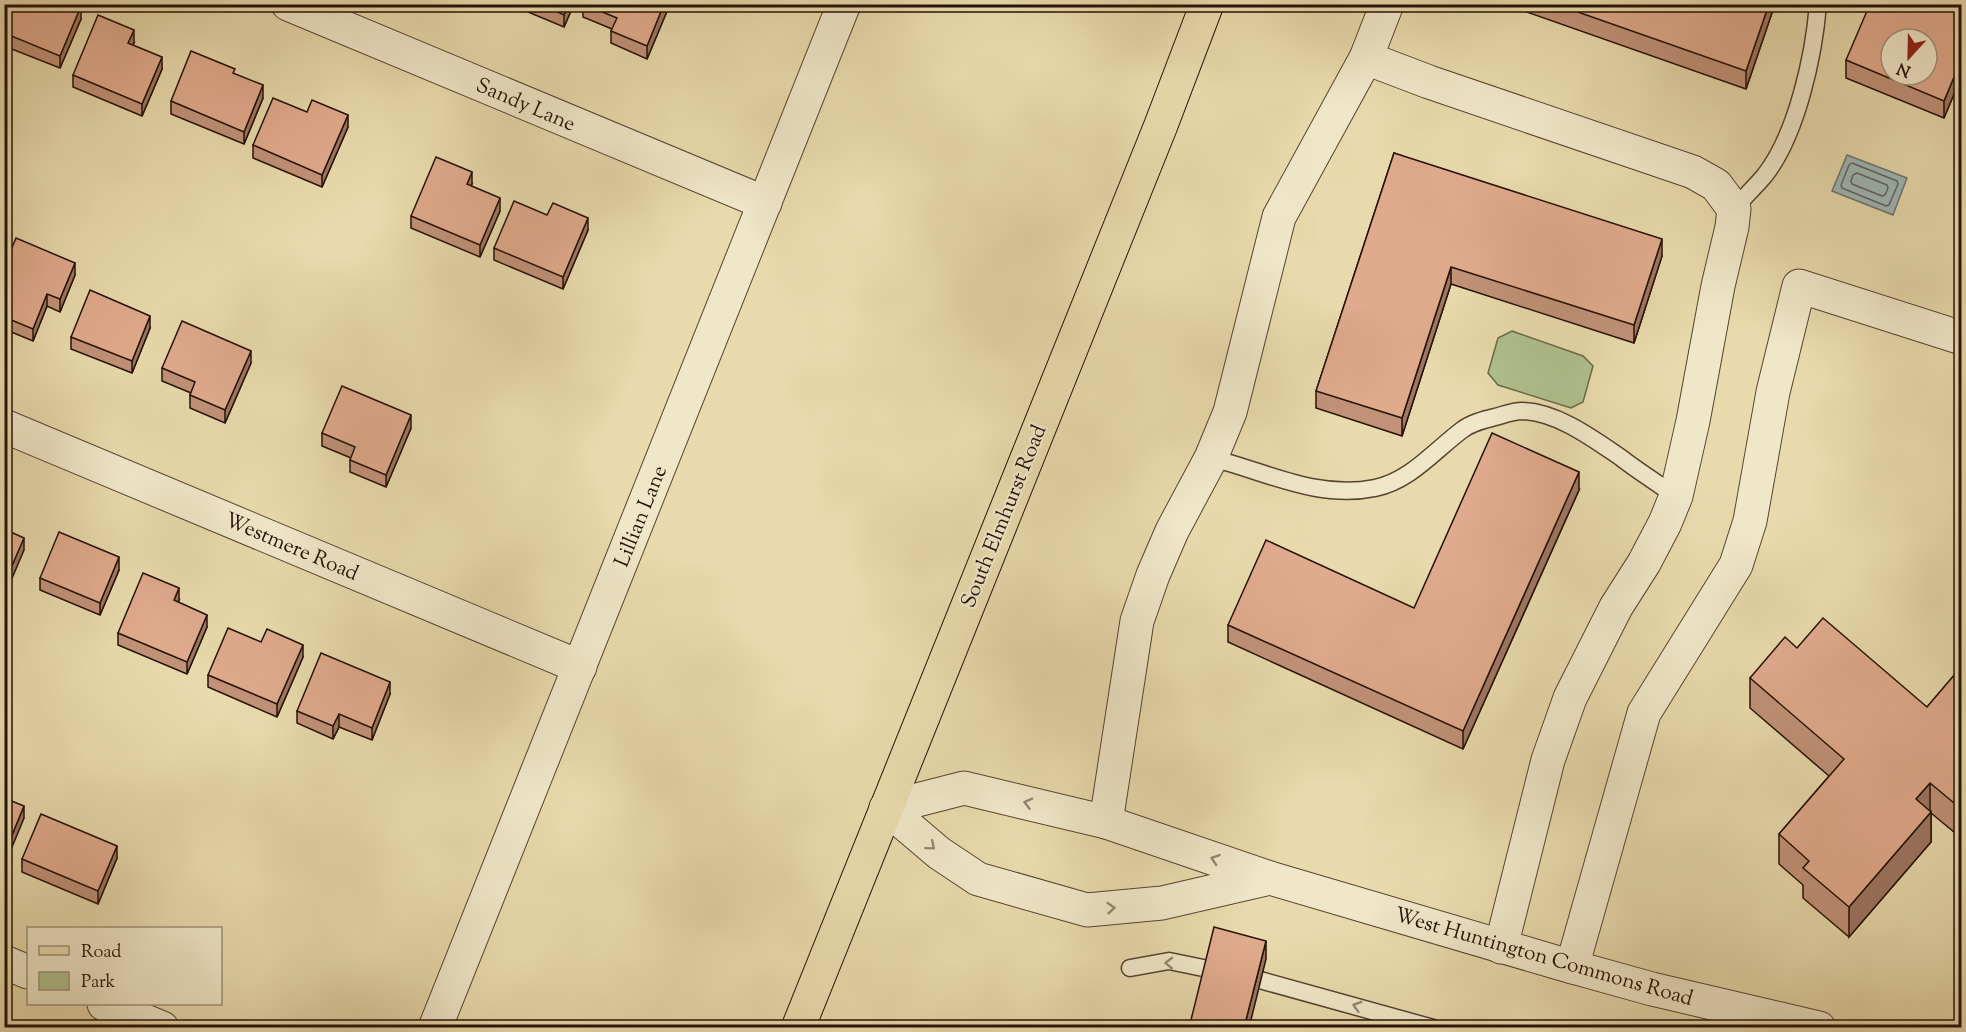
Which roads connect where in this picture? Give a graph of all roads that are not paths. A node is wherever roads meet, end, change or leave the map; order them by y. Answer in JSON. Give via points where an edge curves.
{"nodes":[{"id":1,"x":288,"y":4,"type":"edge"},
{"id":2,"x":844,"y":4,"type":"edge"},
{"id":3,"x":1207,"y":4,"type":"edge"},
{"id":4,"x":1387,"y":4,"type":"edge"},
{"id":5,"x":1818,"y":4,"type":"edge"},
{"id":6,"x":1366,"y":58,"type":"junction"},
{"id":7,"x":765,"y":203,"type":"junction"},
{"id":8,"x":1734,"y":209,"type":"junction"},
{"id":9,"x":1962,"y":338,"type":"edge"},
{"id":10,"x":4,"y":426,"type":"edge"},
{"id":11,"x":1211,"y":458,"type":"junction"},
{"id":12,"x":1676,"y":496,"type":"junction"},
{"id":13,"x":580,"y":667,"type":"junction"},
{"id":14,"x":886,"y":808,"type":"junction"},
{"id":15,"x":1106,"y":822,"type":"junction"},
{"id":16,"x":1270,"y":878,"type":"junction"},
{"id":17,"x":1501,"y":946,"type":"junction"},
{"id":18,"x":4,"y":962,"type":"edge"},
{"id":19,"x":1572,"y":967,"type":"junction"},
{"id":20,"x":1130,"y":968,"type":"dead end"},
{"id":21,"x":1208,"y":969,"type":"edge"},
{"id":22,"x":27,"y":972,"type":"edge"},
{"id":23,"x":1260,"y":980,"type":"edge"},
{"id":24,"x":106,"y":1005,"type":"edge"},
{"id":25,"x":162,"y":1028,"type":"edge"},
{"id":26,"x":435,"y":1028,"type":"edge"},
{"id":27,"x":798,"y":1028,"type":"edge"},
{"id":28,"x":1433,"y":1028,"type":"edge"},
{"id":29,"x":1819,"y":1028,"type":"edge"}],
"edges":[{"from":1,"to":7,"type":"street","name":"Sandy Lane"},
{"from":2,"to":7,"type":"street","name":"Lillian Lane"},
{"from":3,"to":14,"type":"main road","name":"South Elmhurst Road"},
{"from":4,"to":6,"type":"street"},
{"from":5,"to":8,"type":"lane","via":[[1805,80],[1788,136],[1766,173]]},
{"from":6,"to":8,"type":"street","via":[[1693,172],[1716,185]]},
{"from":6,"to":11,"type":"street","via":[[1279,217],[1230,412]]},
{"from":7,"to":13,"type":"street","name":"Lillian Lane"},
{"from":8,"to":12,"type":"street"},
{"from":9,"to":19,"type":"street","via":[[1799,286],[1773,392],[1750,521],[1736,565],[1644,713]]},
{"from":10,"to":13,"type":"street","name":"Westmere Road"},
{"from":11,"to":12,"type":"lane","via":[[1312,488],[1376,488],[1401,478],[1464,429],[1522,411],[1553,418],[1587,434]]},
{"from":11,"to":15,"type":"street","via":[[1172,531],[1137,621]]},
{"from":12,"to":17,"type":"street","via":[[1570,698],[1548,760]]},
{"from":13,"to":26,"type":"street","name":"Lillian Lane"},
{"from":15,"to":14,"type":"street","name":"West Huntington Commons Road","one_way":true,"via":[[964,788]]},
{"from":14,"to":16,"type":"street","name":"West Huntington Commons Road","one_way":true,"via":[[939,853],[978,879],[1087,910],[1162,903]]},
{"from":14,"to":27,"type":"main road","name":"South Elmhurst Road"},
{"from":16,"to":15,"type":"street","name":"West Huntington Commons Road","one_way":true},
{"from":16,"to":17,"type":"street","name":"West Huntington Commons Road"},
{"from":17,"to":19,"type":"street","name":"West Huntington Commons Road"},
{"from":18,"to":22,"type":"street"},
{"from":19,"to":29,"type":"street","name":"West Huntington Commons Road"},
{"from":21,"to":20,"type":"lane","one_way":true,"via":[[1169,961]]},
{"from":28,"to":23,"type":"lane","one_way":true},
{"from":24,"to":25,"type":"street"}]}
